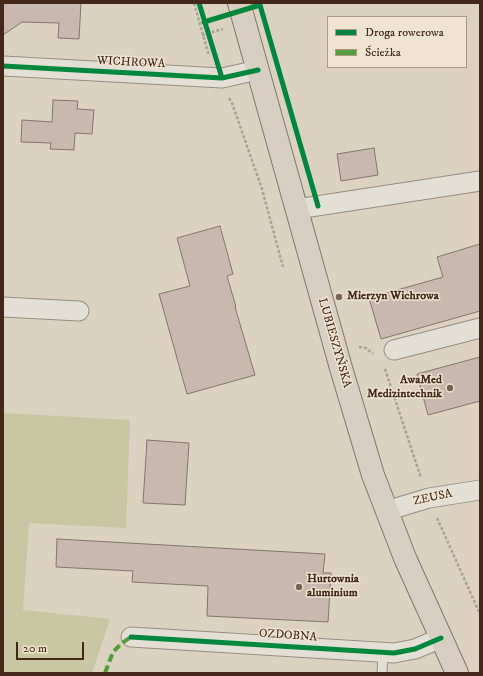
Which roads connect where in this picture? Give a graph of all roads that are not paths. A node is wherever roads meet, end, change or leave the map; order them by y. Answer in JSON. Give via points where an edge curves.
{"nodes":[{"id":1,"x":239,"y":3,"type":"edge"},
{"id":2,"x":3,"y":66,"type":"edge"},
{"id":3,"x":258,"y":70,"type":"junction"},
{"id":4,"x":480,"y":181,"type":"edge"},
{"id":5,"x":296,"y":209,"type":"junction"},
{"id":6,"x":3,"y":307,"type":"edge"},
{"id":7,"x":79,"y":311,"type":"dead end"},
{"id":8,"x":480,"y":328,"type":"edge"},
{"id":9,"x":389,"y":358,"type":"road end"},
{"id":10,"x":480,"y":490,"type":"edge"},
{"id":11,"x":386,"y":512,"type":"junction"},
{"id":12,"x":130,"y":637,"type":"dead end"},
{"id":13,"x":441,"y":638,"type":"junction"},
{"id":14,"x":383,"y":652,"type":"junction"},
{"id":15,"x":382,"y":673,"type":"edge"},
{"id":16,"x":457,"y":673,"type":"edge"}],
"edges":[{"from":1,"to":3,"type":"main road","name":"LUBIESZYŃSKA"},
{"from":2,"to":3,"type":"street","name":"WICHROWA","via":[[219,78]]},
{"from":3,"to":5,"type":"main road","name":"LUBIESZYŃSKA"},
{"from":4,"to":5,"type":"street"},
{"from":5,"to":11,"type":"main road","name":"LUBIESZYŃSKA","via":[[359,429]]},
{"from":6,"to":7,"type":"street"},
{"from":8,"to":9,"type":"street"},
{"from":10,"to":11,"type":"street","name":"ZEUSA","via":[[429,498]]},
{"from":11,"to":13,"type":"main road","name":"LUBIESZYŃSKA"},
{"from":12,"to":14,"type":"street","name":"OZDOBNA"},
{"from":13,"to":14,"type":"street","name":"OZDOBNA","via":[[406,652]]},
{"from":13,"to":16,"type":"main road","name":"LUBIESZYŃSKA"},
{"from":14,"to":15,"type":"lane"}]}
